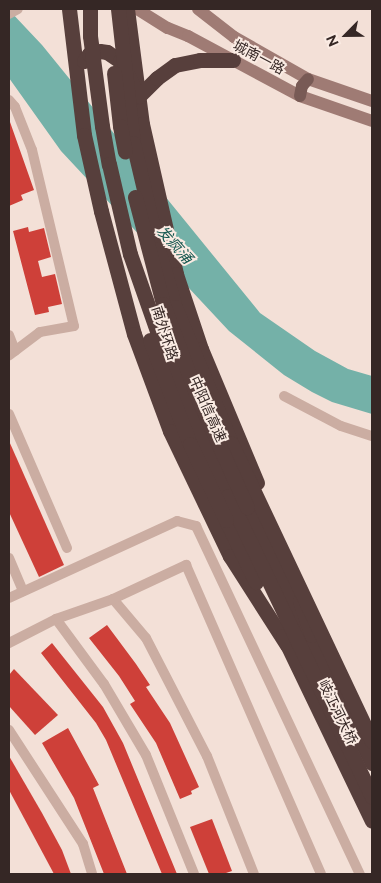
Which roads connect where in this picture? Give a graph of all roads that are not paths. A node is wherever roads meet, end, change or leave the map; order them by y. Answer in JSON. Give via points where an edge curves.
{"nodes":[{"id":1,"x":69,"y":9,"type":"edge"},
{"id":2,"x":83,"y":9,"type":"edge"},
{"id":3,"x":90,"y":9,"type":"edge"},
{"id":4,"x":108,"y":9,"type":"edge"},
{"id":5,"x":118,"y":9,"type":"edge"},
{"id":6,"x":127,"y":9,"type":"edge"},
{"id":7,"x":137,"y":9,"type":"edge"},
{"id":8,"x":198,"y":9,"type":"edge"},
{"id":9,"x":234,"y":60,"type":"junction"},
{"id":10,"x":76,"y":76,"type":"junction"},
{"id":11,"x":308,"y":79,"type":"junction"},
{"id":12,"x":139,"y":96,"type":"junction"},
{"id":13,"x":300,"y":96,"type":"junction"},
{"id":14,"x":9,"y":100,"type":"edge"},
{"id":15,"x":372,"y":101,"type":"edge"},
{"id":16,"x":372,"y":121,"type":"edge"},
{"id":17,"x":9,"y":335,"type":"edge"},
{"id":18,"x":12,"y":353,"type":"edge"},
{"id":19,"x":284,"y":396,"type":"dead end"},
{"id":20,"x":9,"y":414,"type":"edge"},
{"id":21,"x":372,"y":436,"type":"edge"},
{"id":22,"x":68,"y":548,"type":"dead end"},
{"id":23,"x":9,"y":558,"type":"edge"},
{"id":24,"x":23,"y":591,"type":"junction"},
{"id":25,"x":9,"y":598,"type":"edge"},
{"id":26,"x":113,"y":599,"type":"junction"},
{"id":27,"x":56,"y":619,"type":"junction"},
{"id":28,"x":312,"y":635,"type":"junction"},
{"id":29,"x":9,"y":643,"type":"edge"},
{"id":30,"x":287,"y":645,"type":"junction"},
{"id":31,"x":9,"y":730,"type":"edge"},
{"id":32,"x":372,"y":742,"type":"edge"},
{"id":33,"x":372,"y":763,"type":"edge"},
{"id":34,"x":372,"y":797,"type":"edge"},
{"id":35,"x":372,"y":821,"type":"edge"},
{"id":36,"x":92,"y":874,"type":"edge"},
{"id":37,"x":194,"y":874,"type":"edge"},
{"id":38,"x":254,"y":874,"type":"edge"},
{"id":39,"x":321,"y":874,"type":"edge"},
{"id":40,"x":360,"y":874,"type":"edge"}],
"edges":[{"from":1,"to":10,"type":"highway"},
{"from":2,"to":30,"type":"highway","name":"南外环路","bridge":true,"via":[[88,83],[116,226],[161,372],[190,444]]},
{"from":3,"to":34,"type":"highway","name":"中阳信高速","bridge":true,"via":[[90,36],[110,164],[130,254],[163,348],[228,496]]},
{"from":4,"to":28,"type":"highway","name":"南外环路","bridge":true,"via":[[120,126],[163,304],[197,396],[247,507]]},
{"from":5,"to":32,"type":"highway","name":"中阳信高速","bridge":true,"via":[[133,143],[175,307],[231,443]]},
{"from":6,"to":12,"type":"highway"},
{"from":7,"to":9,"type":"main road","name":"城南一路"},
{"from":8,"to":11,"type":"main road","name":"城南一路","via":[[234,37]]},
{"from":9,"to":12,"type":"highway","via":[[200,60],[175,66]]},
{"from":9,"to":13,"type":"main road","name":"城南一路"},
{"from":10,"to":12,"type":"highway","via":[[89,54],[107,52],[120,61]]},
{"from":10,"to":30,"type":"highway","via":[[84,135],[134,334],[170,431],[230,556]]},
{"from":11,"to":13,"type":"main road"},
{"from":11,"to":15,"type":"main road","name":"城南一路"},
{"from":12,"to":28,"type":"highway","via":[[142,124],[176,274],[201,349],[269,512]]},
{"from":13,"to":16,"type":"main road","name":"城南一路"},
{"from":14,"to":18,"type":"street","via":[[32,150],[74,326],[40,332]]},
{"from":17,"to":18,"type":"street"},
{"from":19,"to":21,"type":"street","via":[[341,426]]},
{"from":20,"to":22,"type":"street"},
{"from":23,"to":24,"type":"street"},
{"from":24,"to":25,"type":"street"},
{"from":24,"to":40,"type":"street","via":[[177,521],[196,526]]},
{"from":26,"to":27,"type":"street"},
{"from":26,"to":38,"type":"street","via":[[146,638],[207,756]]},
{"from":26,"to":39,"type":"street","via":[[186,565]]},
{"from":27,"to":29,"type":"street"},
{"from":27,"to":37,"type":"street","via":[[104,684],[146,754]]},
{"from":28,"to":33,"type":"highway","name":"岐江河大桥"},
{"from":30,"to":35,"type":"highway","name":"岐江河大桥"},
{"from":31,"to":36,"type":"street","via":[[83,844]]}]}
